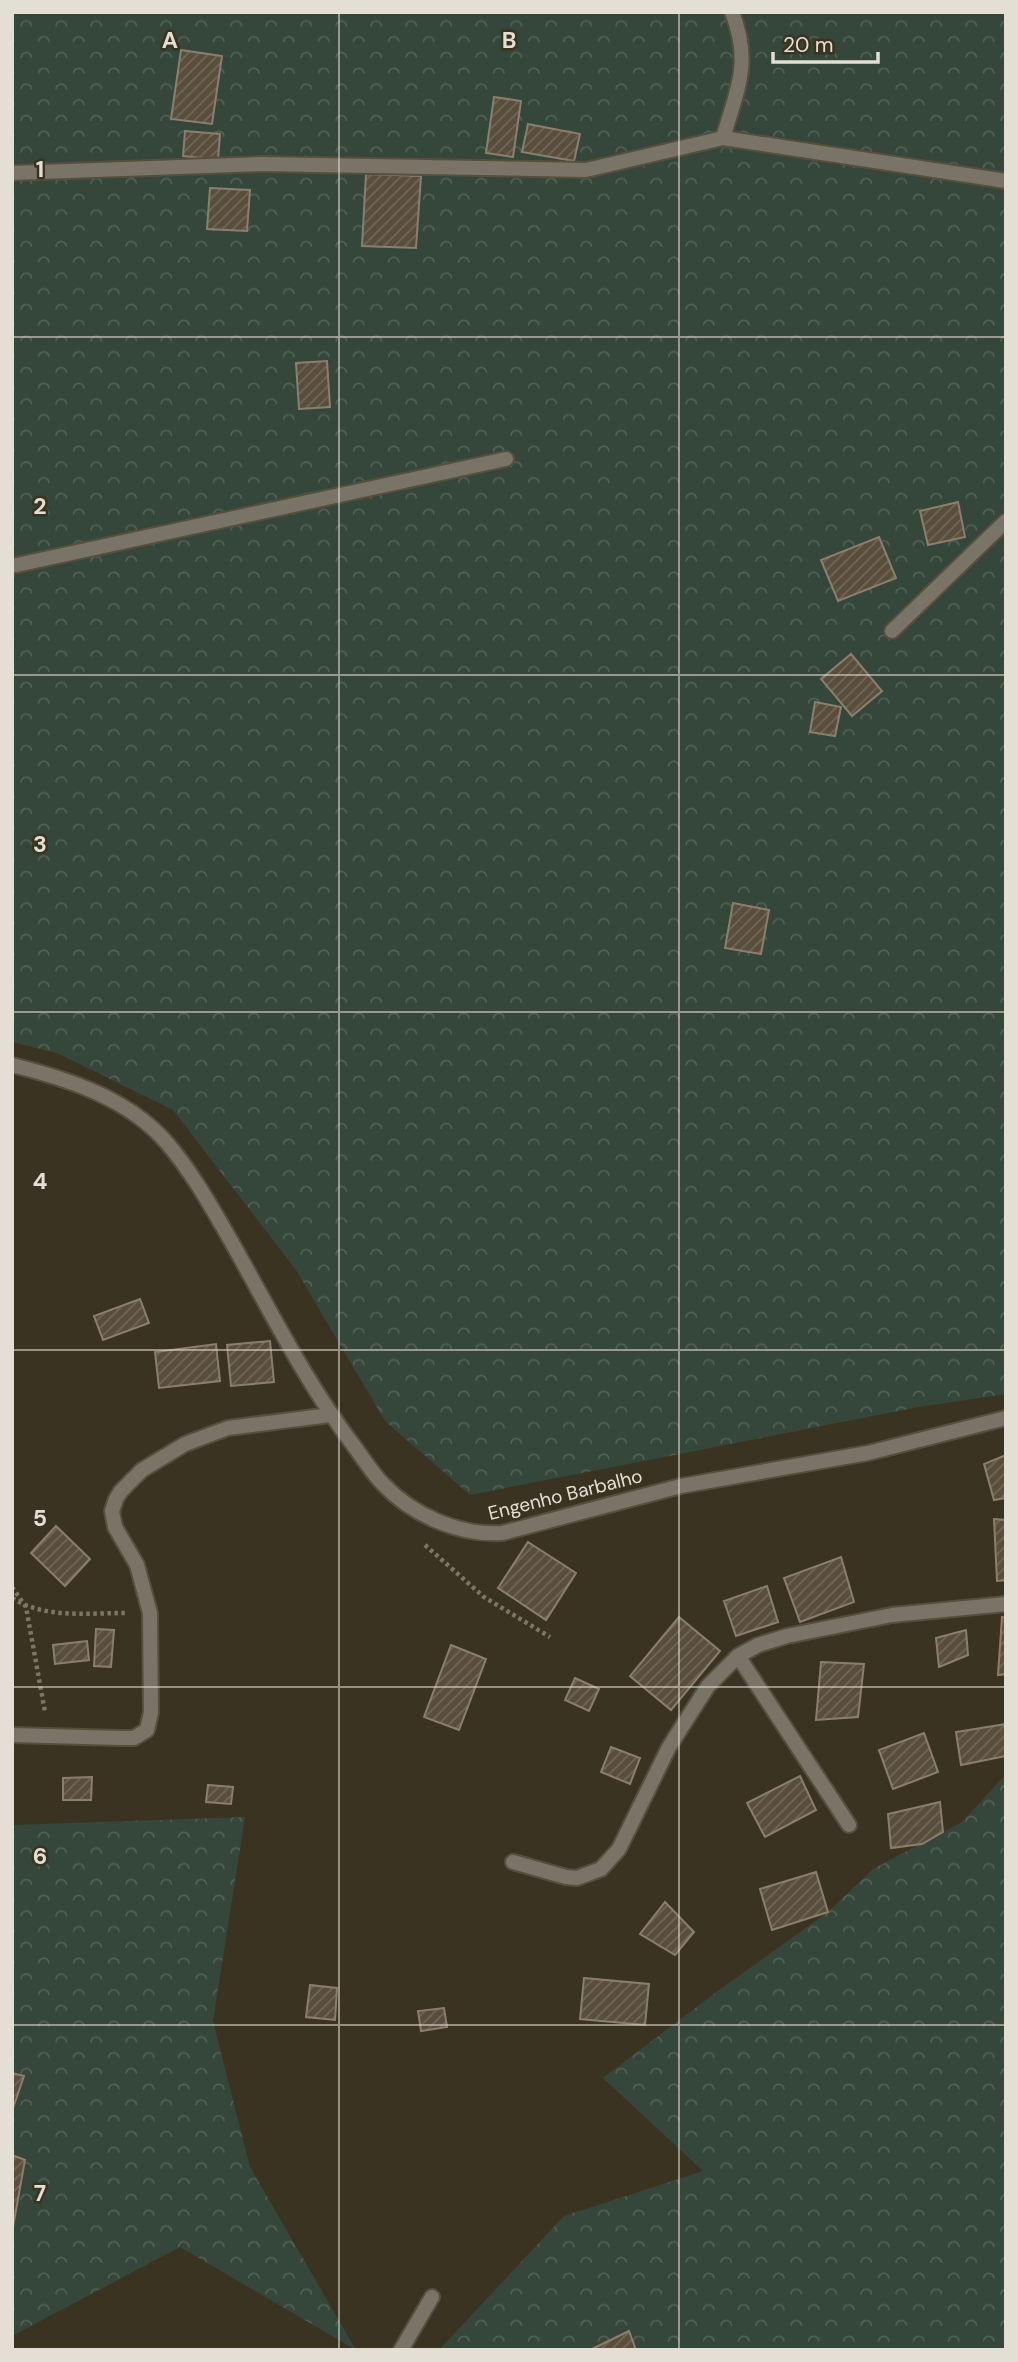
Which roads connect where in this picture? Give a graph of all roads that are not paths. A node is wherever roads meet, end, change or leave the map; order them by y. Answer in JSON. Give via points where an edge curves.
{"nodes":[{"id":1,"x":732,"y":12,"type":"edge"},
{"id":2,"x":723,"y":138,"type":"junction"},
{"id":3,"x":12,"y":173,"type":"edge"},
{"id":4,"x":1006,"y":181,"type":"edge"},
{"id":5,"x":506,"y":459,"type":"dead end"},
{"id":6,"x":1006,"y":522,"type":"edge"},
{"id":7,"x":12,"y":566,"type":"edge"},
{"id":8,"x":892,"y":631,"type":"dead end"},
{"id":9,"x":12,"y":1065,"type":"edge"},
{"id":10,"x":330,"y":1415,"type":"junction"},
{"id":11,"x":1006,"y":1418,"type":"edge"},
{"id":12,"x":1006,"y":1604,"type":"edge"},
{"id":13,"x":738,"y":1656,"type":"junction"},
{"id":14,"x":12,"y":1735,"type":"edge"},
{"id":15,"x":849,"y":1825,"type":"dead end"},
{"id":16,"x":513,"y":1862,"type":"dead end"},
{"id":17,"x":432,"y":2297,"type":"dead end"},
{"id":18,"x":401,"y":2350,"type":"edge"}],
"edges":[{"from":1,"to":2,"type":"street","via":[[743,63]]},
{"from":2,"to":3,"type":"street","via":[[586,170],[261,164]]},
{"from":2,"to":4,"type":"street"},
{"from":5,"to":7,"type":"street"},
{"from":6,"to":8,"type":"street"},
{"from":9,"to":10,"type":"street","name":"Engenho Barbalho","via":[[87,1087],[143,1121],[167,1143],[211,1205]]},
{"from":10,"to":11,"type":"street","name":"Engenho Barbalho","via":[[383,1485],[450,1527],[485,1534],[681,1486],[867,1453]]},
{"from":10,"to":14,"type":"street","via":[[228,1428],[153,1462],[121,1491],[113,1506],[115,1527],[137,1565],[150,1613],[151,1712],[145,1733],[134,1738]]},
{"from":12,"to":13,"type":"street","via":[[838,1625],[787,1636]]},
{"from":13,"to":15,"type":"street"},
{"from":13,"to":16,"type":"street","via":[[708,1686],[669,1747],[619,1849],[601,1870],[577,1878]]},
{"from":17,"to":18,"type":"street"}]}
